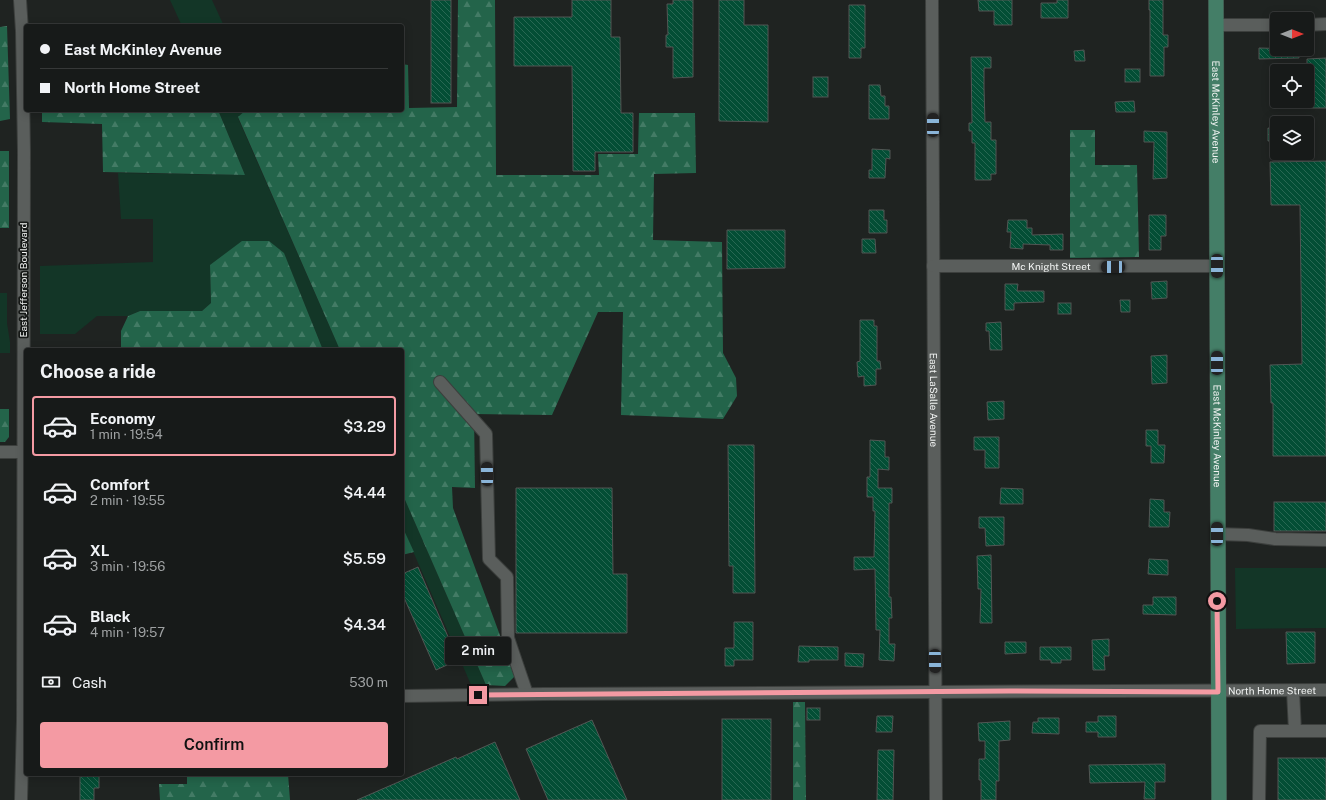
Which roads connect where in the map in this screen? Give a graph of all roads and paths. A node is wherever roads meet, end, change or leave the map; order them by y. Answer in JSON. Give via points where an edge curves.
{"nodes":[{"id":1,"x":20,"y":0,"type":"edge"},
{"id":2,"x":932,"y":0,"type":"edge"},
{"id":3,"x":1216,"y":0,"type":"edge"},
{"id":4,"x":1326,"y":24,"type":"edge"},
{"id":5,"x":1216,"y":25,"type":"junction"},
{"id":6,"x":1270,"y":25,"type":"edge"},
{"id":7,"x":1314,"y":25,"type":"edge"},
{"id":8,"x":934,"y":266,"type":"junction"},
{"id":9,"x":1217,"y":266,"type":"junction"},
{"id":10,"x":440,"y":382,"type":"dead end"},
{"id":11,"x":0,"y":452,"type":"edge"},
{"id":12,"x":23,"y":452,"type":"junction"},
{"id":13,"x":1217,"y":534,"type":"junction"},
{"id":14,"x":1326,"y":540,"type":"edge"},
{"id":15,"x":1326,"y":690,"type":"edge"},
{"id":16,"x":1293,"y":691,"type":"junction"},
{"id":17,"x":935,"y":692,"type":"junction"},
{"id":18,"x":1218,"y":692,"type":"junction"},
{"id":19,"x":527,"y":694,"type":"junction"},
{"id":20,"x":404,"y":696,"type":"edge"},
{"id":21,"x":24,"y":700,"type":"edge"},
{"id":22,"x":1294,"y":731,"type":"junction"},
{"id":23,"x":1326,"y":731,"type":"edge"},
{"id":24,"x":21,"y":800,"type":"edge"},
{"id":25,"x":936,"y":800,"type":"edge"},
{"id":26,"x":1219,"y":800,"type":"edge"},
{"id":27,"x":1259,"y":800,"type":"edge"}],
"edges":[{"from":1,"to":12,"type":"street","name":"East Jefferson Boulevard","via":[[24,152]]},
{"from":2,"to":8,"type":"street","name":"East LaSalle Avenue"},
{"from":3,"to":5,"type":"main road","name":"East McKinley Avenue"},
{"from":4,"to":7,"type":"street"},
{"from":5,"to":6,"type":"street"},
{"from":5,"to":9,"type":"main road","name":"East McKinley Avenue"},
{"from":8,"to":9,"type":"street","name":"Mc Knight Street"},
{"from":8,"to":17,"type":"street","name":"East LaSalle Avenue"},
{"from":9,"to":13,"type":"main road","name":"East McKinley Avenue"},
{"from":10,"to":19,"type":"street","via":[[486,434],[488,559],[507,577],[508,638]]},
{"from":11,"to":12,"type":"street"},
{"from":12,"to":21,"type":"street","name":"East Jefferson Boulevard"},
{"from":13,"to":14,"type":"street"},
{"from":13,"to":18,"type":"main road","name":"East McKinley Avenue"},
{"from":15,"to":16,"type":"street","name":"North Home Street"},
{"from":16,"to":18,"type":"street","name":"North Home Street"},
{"from":16,"to":22,"type":"street"},
{"from":17,"to":18,"type":"street","name":"North Home Street"},
{"from":17,"to":19,"type":"street","name":"North Home Street"},
{"from":17,"to":25,"type":"street","name":"East LaSalle Avenue"},
{"from":18,"to":26,"type":"main road","name":"East McKinley Avenue"},
{"from":19,"to":20,"type":"street","name":"North Home Street"},
{"from":21,"to":24,"type":"street","name":"East Jefferson Boulevard"},
{"from":22,"to":23,"type":"street"},
{"from":22,"to":27,"type":"street","via":[[1260,731]]}]}
